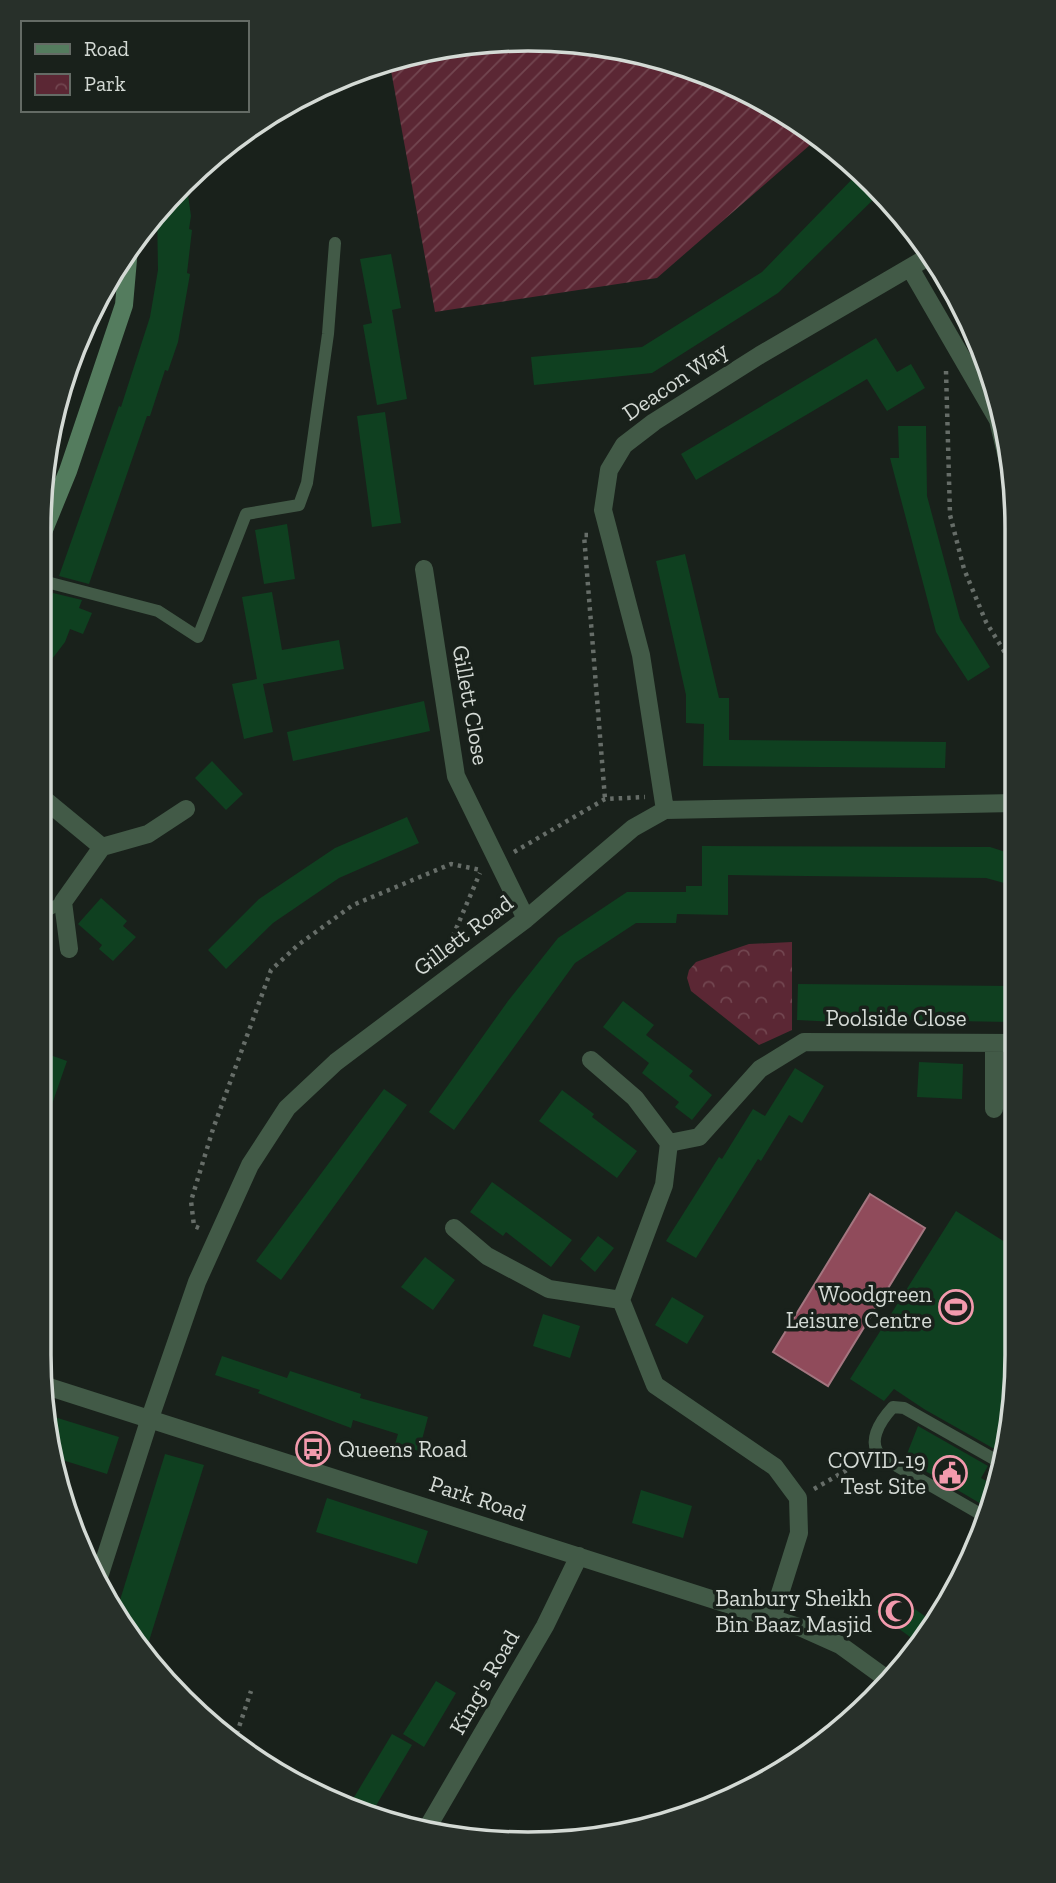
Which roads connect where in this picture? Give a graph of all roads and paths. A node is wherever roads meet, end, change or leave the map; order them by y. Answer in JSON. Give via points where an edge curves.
{"nodes":[{"id":1,"x":335,"y":243,"type":"dead end"},
{"id":2,"x":923,"y":260,"type":"edge"},
{"id":3,"x":910,"y":268,"type":"junction"},
{"id":4,"x":127,"y":269,"type":"edge"},
{"id":5,"x":958,"y":349,"type":"junction"},
{"id":6,"x":989,"y":404,"type":"edge"},
{"id":7,"x":51,"y":513,"type":"edge"},
{"id":8,"x":610,"y":533,"type":"junction"},
{"id":9,"x":424,"y":569,"type":"dead end"},
{"id":10,"x":51,"y":583,"type":"edge"},
{"id":11,"x":1005,"y":653,"type":"edge"},
{"id":12,"x":605,"y":799,"type":"junction"},
{"id":13,"x":664,"y":803,"type":"junction"},
{"id":14,"x":1005,"y":803,"type":"edge"},
{"id":15,"x":51,"y":805,"type":"edge"},
{"id":16,"x":186,"y":809,"type":"dead end"},
{"id":17,"x":102,"y":847,"type":"junction"},
{"id":18,"x":498,"y":861,"type":"junction"},
{"id":19,"x":482,"y":870,"type":"junction"},
{"id":20,"x":63,"y":902,"type":"junction"},
{"id":21,"x":51,"y":908,"type":"edge"},
{"id":22,"x":526,"y":919,"type":"junction"},
{"id":23,"x":69,"y":949,"type":"dead end"},
{"id":24,"x":446,"y":980,"type":"junction"},
{"id":25,"x":1005,"y":1043,"type":"edge"},
{"id":26,"x":994,"y":1044,"type":"junction"},
{"id":27,"x":591,"y":1060,"type":"dead end"},
{"id":28,"x":994,"y":1109,"type":"dead end"},
{"id":29,"x":669,"y":1143,"type":"junction"},
{"id":30,"x":454,"y":1228,"type":"dead end"},
{"id":31,"x":217,"y":1239,"type":"junction"},
{"id":32,"x":621,"y":1300,"type":"junction"},
{"id":33,"x":52,"y":1388,"type":"edge"},
{"id":34,"x":150,"y":1418,"type":"junction"},
{"id":35,"x":877,"y":1453,"type":"junction"},
{"id":36,"x":994,"y":1459,"type":"edge"},
{"id":37,"x":798,"y":1498,"type":"junction"},
{"id":38,"x":979,"y":1512,"type":"edge"},
{"id":39,"x":579,"y":1556,"type":"junction"},
{"id":40,"x":102,"y":1569,"type":"edge"},
{"id":41,"x":772,"y":1619,"type":"junction"},
{"id":42,"x":882,"y":1675,"type":"edge"},
{"id":43,"x":251,"y":1691,"type":"dead end"},
{"id":44,"x":237,"y":1734,"type":"edge"},
{"id":45,"x":431,"y":1822,"type":"edge"}],
"edges":[{"from":1,"to":10,"type":"lane","via":[[328,334],[307,484],[299,505],[246,514],[198,637],[158,611]]},
{"from":2,"to":3,"type":"street","name":"Deacon Way"},
{"from":3,"to":5,"type":"street"},
{"from":3,"to":8,"type":"street","name":"Deacon Way","via":[[760,355],[624,445],[609,470],[603,510]]},
{"from":4,"to":7,"type":"main road","via":[[124,305]]},
{"from":5,"to":6,"type":"street"},
{"from":5,"to":11,"type":"path","via":[[945,374],[950,515],[968,580]]},
{"from":8,"to":12,"type":"path","via":[[584,535]]},
{"from":8,"to":13,"type":"street","name":"Deacon Way","via":[[641,655]]},
{"from":9,"to":18,"type":"street","name":"Gillett Close","via":[[456,776]]},
{"from":12,"to":13,"type":"path"},
{"from":12,"to":18,"type":"path"},
{"from":13,"to":14,"type":"street","name":"Gillett Road"},
{"from":13,"to":22,"type":"street","name":"Gillett Road"},
{"from":15,"to":17,"type":"street"},
{"from":16,"to":17,"type":"street","via":[[148,834]]},
{"from":17,"to":20,"type":"street"},
{"from":18,"to":19,"type":"path"},
{"from":18,"to":22,"type":"street","name":"Gillett Close"},
{"from":19,"to":24,"type":"path","via":[[438,969]]},
{"from":19,"to":31,"type":"path","via":[[451,864],[354,905],[298,944],[271,970],[191,1201],[194,1226]]},
{"from":20,"to":21,"type":"lane"},
{"from":20,"to":23,"type":"street"},
{"from":22,"to":24,"type":"street","name":"Gillett Road"},
{"from":24,"to":31,"type":"street","name":"Gillett Road","via":[[336,1062],[287,1108],[250,1165]]},
{"from":25,"to":26,"type":"street","name":"Poolside Close"},
{"from":26,"to":28,"type":"street","name":"Poolside Close"},
{"from":26,"to":29,"type":"street","name":"Poolside Close","via":[[804,1042],[760,1069],[699,1137]]},
{"from":27,"to":29,"type":"street","via":[[635,1098]]},
{"from":29,"to":32,"type":"street","via":[[664,1185]]},
{"from":30,"to":32,"type":"street","via":[[486,1256],[549,1289]]},
{"from":31,"to":34,"type":"street","name":"Gillett Road","via":[[197,1282]]},
{"from":32,"to":37,"type":"street","via":[[655,1385],[775,1467]]},
{"from":33,"to":34,"type":"street","name":"Park Road"},
{"from":34,"to":39,"type":"street","name":"Park Road"},
{"from":34,"to":40,"type":"street"},
{"from":35,"to":36,"type":"lane","via":[[874,1438],[893,1407],[904,1408]]},
{"from":35,"to":37,"type":"path"},
{"from":35,"to":38,"type":"lane"},
{"from":37,"to":41,"type":"street","via":[[799,1533]]},
{"from":39,"to":41,"type":"street","name":"Park Road"},
{"from":39,"to":45,"type":"street","name":"King's Road","via":[[545,1626]]},
{"from":41,"to":42,"type":"street","name":"Park Road","via":[[840,1645]]},
{"from":43,"to":44,"type":"path"}]}
